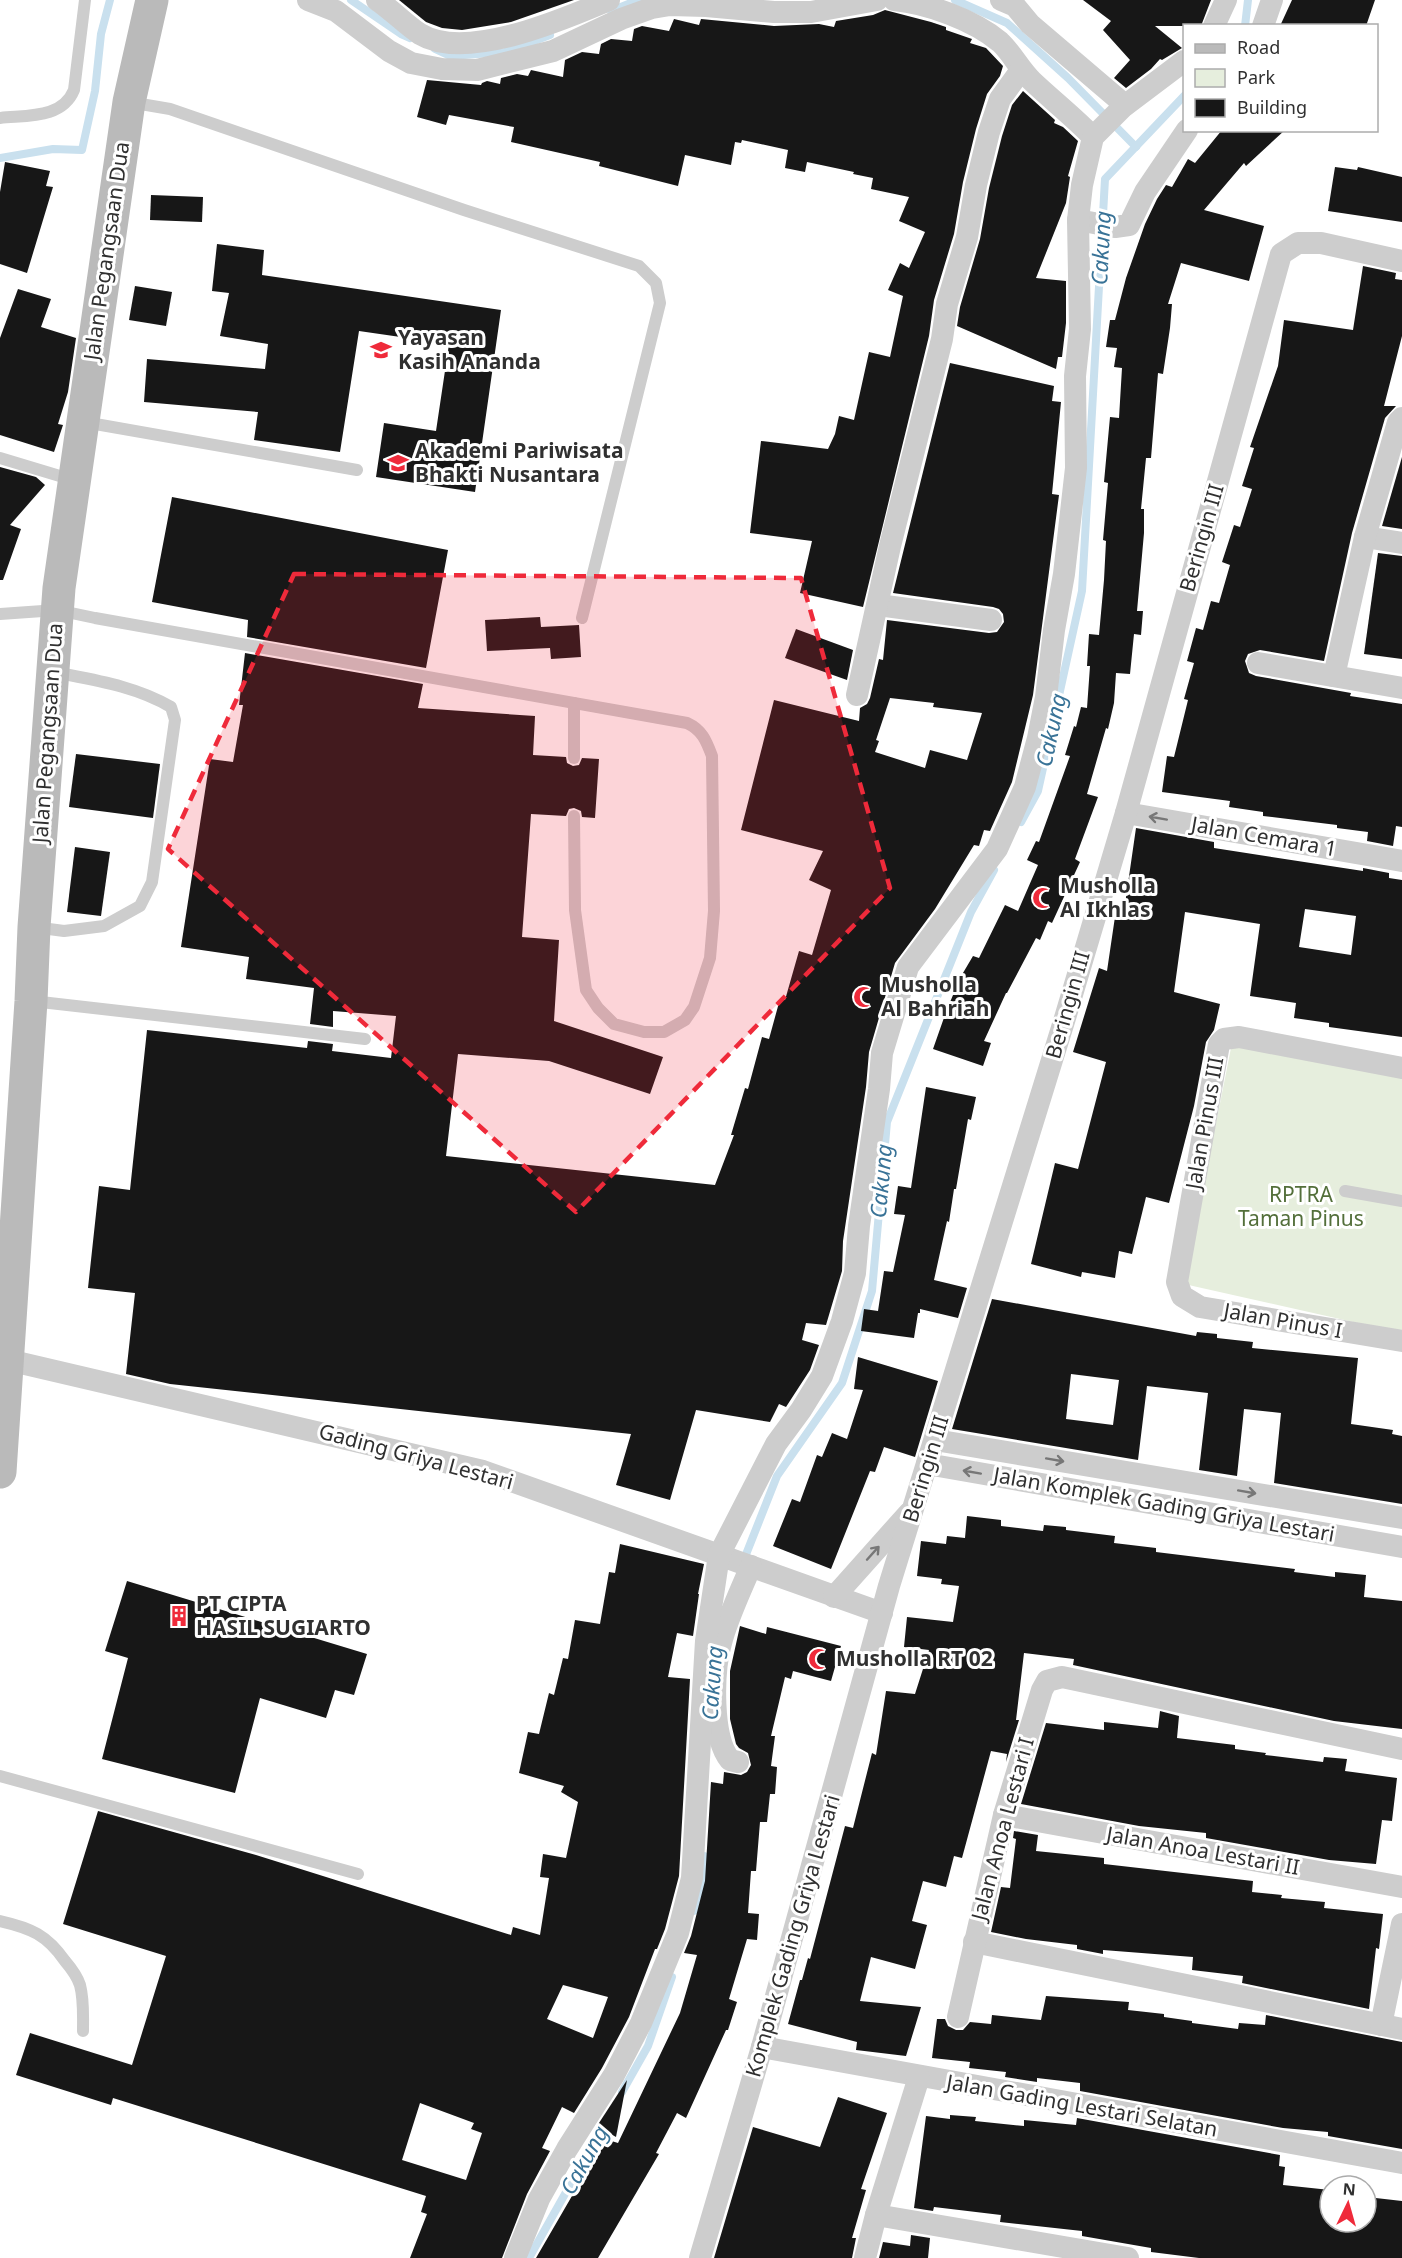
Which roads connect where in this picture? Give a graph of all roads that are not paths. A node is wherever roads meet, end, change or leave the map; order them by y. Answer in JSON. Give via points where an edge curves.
{"nodes":[{"id":1,"x":85,"y":0,"type":"edge"},
{"id":2,"x":152,"y":0,"type":"edge"},
{"id":3,"x":308,"y":0,"type":"edge"},
{"id":4,"x":377,"y":0,"type":"edge"},
{"id":5,"x":609,"y":0,"type":"edge"},
{"id":6,"x":877,"y":0,"type":"edge"},
{"id":7,"x":894,"y":0,"type":"edge"},
{"id":8,"x":1001,"y":0,"type":"edge"},
{"id":9,"x":1226,"y":0,"type":"edge"},
{"id":10,"x":1272,"y":0,"type":"edge"},
{"id":11,"x":1215,"y":24,"type":"edge"},
{"id":12,"x":1264,"y":24,"type":"edge"},
{"id":13,"x":1183,"y":62,"type":"edge"},
{"id":14,"x":1022,"y":70,"type":"junction"},
{"id":15,"x":129,"y":102,"type":"junction"},
{"id":16,"x":1124,"y":106,"type":"junction"},
{"id":17,"x":0,"y":118,"type":"edge"},
{"id":18,"x":1186,"y":132,"type":"edge"},
{"id":19,"x":1094,"y":135,"type":"junction"},
{"id":20,"x":1080,"y":220,"type":"junction"},
{"id":21,"x":1402,"y":261,"type":"edge"},
{"id":22,"x":1402,"y":418,"type":"edge"},
{"id":23,"x":83,"y":422,"type":"junction"},
{"id":24,"x":0,"y":458,"type":"edge"},
{"id":25,"x":357,"y":470,"type":"dead end"},
{"id":26,"x":74,"y":480,"type":"junction"},
{"id":27,"x":1365,"y":537,"type":"junction"},
{"id":28,"x":1402,"y":543,"type":"edge"},
{"id":29,"x":878,"y":605,"type":"junction"},
{"id":30,"x":57,"y":610,"type":"junction"},
{"id":31,"x":0,"y":614,"type":"edge"},
{"id":32,"x":582,"y":618,"type":"dead end"},
{"id":33,"x":991,"y":620,"type":"dead end"},
{"id":34,"x":1258,"y":663,"type":"dead end"},
{"id":35,"x":53,"y":672,"type":"junction"},
{"id":36,"x":1334,"y":676,"type":"junction"},
{"id":37,"x":1402,"y":688,"type":"edge"},
{"id":38,"x":857,"y":695,"type":"dead end"},
{"id":39,"x":574,"y":703,"type":"junction"},
{"id":40,"x":574,"y":758,"type":"dead end"},
{"id":41,"x":1126,"y":813,"type":"junction"},
{"id":42,"x":574,"y":816,"type":"dead end"},
{"id":43,"x":1402,"y":861,"type":"edge"},
{"id":44,"x":34,"y":927,"type":"junction"},
{"id":45,"x":31,"y":1001,"type":"junction"},
{"id":46,"x":365,"y":1039,"type":"dead end"},
{"id":47,"x":1402,"y":1068,"type":"edge"},
{"id":48,"x":1345,"y":1191,"type":"dead end"},
{"id":49,"x":1402,"y":1201,"type":"edge"},
{"id":50,"x":1177,"y":1282,"type":"joint"},
{"id":51,"x":1402,"y":1341,"type":"edge"},
{"id":52,"x":4,"y":1359,"type":"edge"},
{"id":53,"x":935,"y":1440,"type":"junction"},
{"id":54,"x":927,"y":1464,"type":"junction"},
{"id":55,"x":0,"y":1472,"type":"edge"},
{"id":56,"x":914,"y":1508,"type":"junction"},
{"id":57,"x":1402,"y":1518,"type":"edge"},
{"id":58,"x":1402,"y":1547,"type":"edge"},
{"id":59,"x":722,"y":1556,"type":"junction"},
{"id":60,"x":748,"y":1565,"type":"junction"},
{"id":61,"x":834,"y":1597,"type":"junction"},
{"id":62,"x":882,"y":1613,"type":"junction"},
{"id":63,"x":1402,"y":1749,"type":"edge"},
{"id":64,"x":738,"y":1762,"type":"dead end"},
{"id":65,"x":0,"y":1776,"type":"edge"},
{"id":66,"x":1005,"y":1815,"type":"junction"},
{"id":67,"x":358,"y":1874,"type":"dead end"},
{"id":68,"x":1402,"y":1887,"type":"edge"},
{"id":69,"x":0,"y":1921,"type":"edge"},
{"id":70,"x":1402,"y":1924,"type":"edge"},
{"id":71,"x":974,"y":1942,"type":"junction"},
{"id":72,"x":958,"y":2017,"type":"dead end"},
{"id":73,"x":1392,"y":2027,"type":"edge"},
{"id":74,"x":83,"y":2031,"type":"dead end"},
{"id":75,"x":762,"y":2048,"type":"junction"},
{"id":76,"x":920,"y":2077,"type":"junction"},
{"id":77,"x":1402,"y":2163,"type":"edge"},
{"id":78,"x":876,"y":2215,"type":"junction"},
{"id":79,"x":515,"y":2258,"type":"edge"},
{"id":80,"x":700,"y":2258,"type":"edge"},
{"id":81,"x":865,"y":2258,"type":"edge"},
{"id":82,"x":1128,"y":2258,"type":"edge"}],
"edges":[{"from":1,"to":17,"type":"lane","via":[[74,90],[69,100],[53,112]]},
{"from":2,"to":15,"type":"main road","name":"Jalan Pegangsaan Dua"},
{"from":3,"to":6,"type":"street","via":[[336,11],[411,63],[477,70],[553,51],[652,8],[670,5],[810,12]]},
{"from":4,"to":5,"type":"street","via":[[422,35],[454,44],[509,37]]},
{"from":7,"to":14,"type":"street","via":[[935,9],[974,26],[1000,43]]},
{"from":8,"to":16,"type":"street","via":[[1015,6],[1030,24]]},
{"from":9,"to":11,"type":"street"},
{"from":10,"to":12,"type":"street"},
{"from":13,"to":16,"type":"street"},
{"from":14,"to":19,"type":"street"},
{"from":14,"to":29,"type":"street","via":[[1000,99],[989,132]]},
{"from":15,"to":23,"type":"main road","name":"Jalan Pegangsaan Dua"},
{"from":15,"to":32,"type":"lane","via":[[171,109],[639,266],[656,283],[660,303]]},
{"from":16,"to":19,"type":"street"},
{"from":18,"to":20,"type":"street","via":[[1145,192],[1129,225],[1115,227]]},
{"from":19,"to":20,"type":"street","via":[[1082,185]]},
{"from":20,"to":59,"type":"street","via":[[1076,468],[1064,574],[1036,748],[1025,787],[997,849],[908,967],[882,1053],[855,1273],[842,1321],[822,1376],[776,1444]]},
{"from":21,"to":41,"type":"street","name":"Beringin III","via":[[1321,243],[1298,243],[1281,254]]},
{"from":22,"to":27,"type":"street"},
{"from":23,"to":25,"type":"lane"},
{"from":23,"to":26,"type":"main road","name":"Jalan Pegangsaan Dua"},
{"from":24,"to":26,"type":"lane"},
{"from":26,"to":30,"type":"main road","name":"Jalan Pegangsaan Dua"},
{"from":27,"to":28,"type":"street"},
{"from":27,"to":36,"type":"street"},
{"from":29,"to":33,"type":"street"},
{"from":29,"to":38,"type":"street"},
{"from":30,"to":31,"type":"lane"},
{"from":30,"to":35,"type":"main road","name":"Jalan Pegangsaan Dua"},
{"from":30,"to":39,"type":"lane"},
{"from":34,"to":36,"type":"street"},
{"from":35,"to":44,"type":"main road","name":"Jalan Pegangsaan Dua"},
{"from":35,"to":44,"type":"lane","via":[[152,696],[171,707],[175,720],[152,882],[140,906],[104,926],[64,931]]},
{"from":36,"to":37,"type":"street"},
{"from":39,"to":40,"type":"lane"},
{"from":39,"to":42,"type":"lane","via":[[687,723],[698,729],[712,756],[714,911],[710,958],[694,1007],[685,1020],[664,1032],[644,1032],[615,1024],[586,990],[575,910]]},
{"from":43,"to":41,"type":"street","name":"Jalan Cemara 1","one_way":true},
{"from":41,"to":53,"type":"street","name":"Beringin III"},
{"from":44,"to":45,"type":"main road","name":"Jalan Pegangsaan Dua"},
{"from":45,"to":46,"type":"lane"},
{"from":45,"to":52,"type":"main road","name":"Jalan Pegangsaan Dua"},
{"from":47,"to":50,"type":"street","name":"Jalan Pinus III","via":[[1239,1037],[1224,1038],[1219,1044]]},
{"from":48,"to":49,"type":"lane"},
{"from":50,"to":51,"type":"street","name":"Jalan Pinus I","via":[[1182,1296],[1200,1307]]},
{"from":52,"to":55,"type":"main road","name":"Jalan Pegangsaan Dua"},
{"from":52,"to":59,"type":"street","name":"Gading Griya Lestari","via":[[483,1471]]},
{"from":53,"to":54,"type":"street","name":"Beringin III"},
{"from":53,"to":57,"type":"street","name":"Jalan Komplek Gading Griya Lestari","one_way":true},
{"from":54,"to":56,"type":"street","name":"Beringin III"},
{"from":58,"to":54,"type":"street","name":"Jalan Komplek Gading Griya Lestari","one_way":true},
{"from":61,"to":56,"type":"street","one_way":true},
{"from":56,"to":62,"type":"street","name":"Beringin III"},
{"from":59,"to":60,"type":"street","name":"Gading Griya Lestari"},
{"from":59,"to":79,"type":"street","via":[[705,1651],[692,1878],[678,1933],[641,2023],[539,2199]]},
{"from":60,"to":61,"type":"street","name":"Gading Griya Lestari"},
{"from":60,"to":64,"type":"street","via":[[720,1644],[715,1699],[720,1743],[730,1760]]},
{"from":61,"to":62,"type":"street","name":"Gading Griya Lestari"},
{"from":62,"to":75,"type":"street","name":"Komplek Gading Griya Lestari"},
{"from":63,"to":66,"type":"street","name":"Jalan Anoa Lestari I","via":[[1062,1677],[1047,1681],[1041,1690]]},
{"from":65,"to":67,"type":"lane"},
{"from":66,"to":68,"type":"street","name":"Jalan Anoa Lestari II"},
{"from":66,"to":71,"type":"street","name":"Jalan Anoa Lestari I"},
{"from":69,"to":74,"type":"lane","via":[[37,1932],[57,1949],[80,1984]]},
{"from":70,"to":73,"type":"street"},
{"from":71,"to":72,"type":"street"},
{"from":71,"to":73,"type":"street","name":"Jalan Anoa Lestari I"},
{"from":75,"to":76,"type":"street","name":"Jalan Gading Lestari Selatan"},
{"from":75,"to":80,"type":"street","name":"Komplek Gading Griya Lestari"},
{"from":76,"to":77,"type":"street","name":"Jalan Gading Lestari Selatan"},
{"from":76,"to":78,"type":"street"},
{"from":78,"to":81,"type":"street"},
{"from":78,"to":82,"type":"street"}]}
